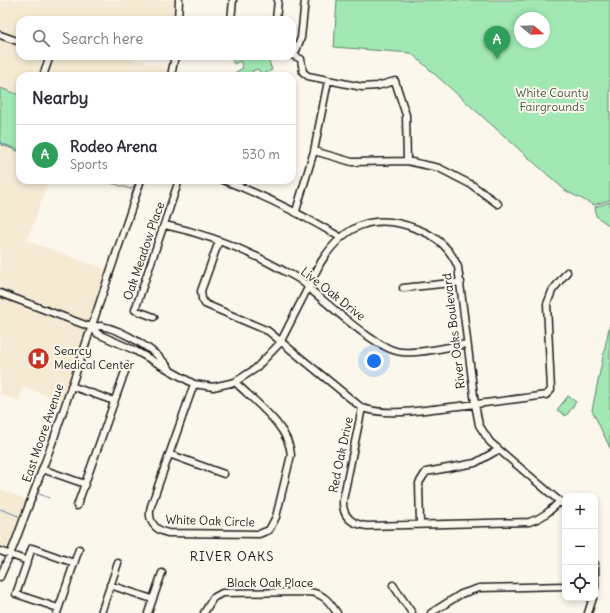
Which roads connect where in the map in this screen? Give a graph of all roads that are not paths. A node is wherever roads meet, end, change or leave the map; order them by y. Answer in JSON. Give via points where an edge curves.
{"nodes":[{"id":1,"x":179,"y":0,"type":"edge"},
{"id":2,"x":233,"y":0,"type":"edge"},
{"id":3,"x":278,"y":0,"type":"edge"},
{"id":4,"x":305,"y":0,"type":"edge"},
{"id":5,"x":178,"y":16,"type":"edge"},
{"id":6,"x":231,"y":16,"type":"edge"},
{"id":7,"x":276,"y":16,"type":"edge"},
{"id":8,"x":0,"y":35,"type":"edge"},
{"id":9,"x":16,"y":41,"type":"edge"},
{"id":10,"x":296,"y":49,"type":"edge"},
{"id":11,"x":296,"y":57,"type":"edge"},
{"id":12,"x":49,"y":60,"type":"edge"},
{"id":13,"x":174,"y":60,"type":"edge"},
{"id":14,"x":44,"y":72,"type":"edge"},
{"id":15,"x":172,"y":72,"type":"edge"},
{"id":16,"x":328,"y":81,"type":"junction"},
{"id":17,"x":314,"y":151,"type":"junction"},
{"id":18,"x":407,"y":161,"type":"junction"},
{"id":19,"x":140,"y":184,"type":"edge"},
{"id":20,"x":178,"y":184,"type":"edge"},
{"id":21,"x":234,"y":184,"type":"edge"},
{"id":22,"x":498,"y":204,"type":"dead end"},
{"id":23,"x":296,"y":211,"type":"junction"},
{"id":24,"x":165,"y":225,"type":"junction"},
{"id":25,"x":340,"y":237,"type":"junction"},
{"id":26,"x":219,"y":241,"type":"junction"},
{"id":27,"x":567,"y":272,"type":"dead end"},
{"id":28,"x":461,"y":282,"type":"junction"},
{"id":29,"x":308,"y":286,"type":"junction"},
{"id":30,"x":403,"y":288,"type":"dead end"},
{"id":31,"x":0,"y":293,"type":"edge"},
{"id":32,"x":154,"y":318,"type":"dead end"},
{"id":33,"x":92,"y":327,"type":"junction"},
{"id":34,"x":280,"y":343,"type":"junction"},
{"id":35,"x":466,"y":344,"type":"junction"},
{"id":36,"x":127,"y":366,"type":"dead end"},
{"id":37,"x":235,"y":382,"type":"junction"},
{"id":38,"x":194,"y":384,"type":"junction"},
{"id":39,"x":71,"y":386,"type":"junction"},
{"id":40,"x":114,"y":401,"type":"junction"},
{"id":41,"x":474,"y":404,"type":"junction"},
{"id":42,"x":362,"y":408,"type":"junction"},
{"id":43,"x":498,"y":450,"type":"junction"},
{"id":44,"x":169,"y":454,"type":"junction"},
{"id":45,"x":42,"y":469,"type":"junction"},
{"id":46,"x":224,"y":474,"type":"dead end"},
{"id":47,"x":84,"y":484,"type":"junction"},
{"id":48,"x":560,"y":501,"type":"joint"},
{"id":49,"x":77,"y":506,"type":"dead end"},
{"id":50,"x":420,"y":524,"type":"junction"},
{"id":51,"x":79,"y":549,"type":"dead end"},
{"id":52,"x":0,"y":551,"type":"edge"},
{"id":53,"x":10,"y":554,"type":"junction"},
{"id":54,"x":28,"y":561,"type":"junction"},
{"id":55,"x":74,"y":563,"type":"junction"},
{"id":56,"x":118,"y":563,"type":"dead end"},
{"id":57,"x":162,"y":573,"type":"dead end"},
{"id":58,"x":0,"y":577,"type":"edge"},
{"id":59,"x":110,"y":585,"type":"junction"},
{"id":60,"x":393,"y":585,"type":"dead end"},
{"id":61,"x":562,"y":586,"type":"edge"},
{"id":62,"x":152,"y":599,"type":"junction"},
{"id":63,"x":592,"y":601,"type":"edge"},
{"id":64,"x":57,"y":611,"type":"edge"},
{"id":65,"x":100,"y":613,"type":"edge"},
{"id":66,"x":148,"y":613,"type":"edge"},
{"id":67,"x":204,"y":613,"type":"edge"},
{"id":68,"x":337,"y":613,"type":"edge"},
{"id":69,"x":412,"y":613,"type":"edge"},
{"id":70,"x":431,"y":613,"type":"edge"},
{"id":71,"x":588,"y":613,"type":"edge"}],
"edges":[{"from":1,"to":5,"type":"street"},
{"from":2,"to":6,"type":"street"},
{"from":3,"to":7,"type":"street"},
{"from":4,"to":10,"type":"street","via":[[301,38]]},
{"from":8,"to":9,"type":"street"},
{"from":11,"to":16,"type":"street","via":[[303,61],[305,75]]},
{"from":12,"to":14,"type":"street"},
{"from":13,"to":15,"type":"street"},
{"from":16,"to":17,"type":"street"},
{"from":16,"to":18,"type":"street","via":[[370,87],[395,81],[406,115]]},
{"from":17,"to":18,"type":"street","via":[[352,162]]},
{"from":17,"to":23,"type":"street"},
{"from":18,"to":22,"type":"street","via":[[445,170]]},
{"from":19,"to":33,"type":"street","name":"East Moore Avenue"},
{"from":20,"to":24,"type":"street","name":"Oak Meadow Place"},
{"from":21,"to":23,"type":"street"},
{"from":23,"to":25,"type":"street"},
{"from":24,"to":26,"type":"street","name":"Live Oak Drive"},
{"from":24,"to":32,"type":"street","name":"Oak Meadow Place","via":[[135,310]]},
{"from":25,"to":28,"type":"street","name":"River Oaks Boulevard","via":[[360,226],[380,220],[407,225],[436,238],[444,245],[453,256]]},
{"from":25,"to":29,"type":"street","name":"River Oaks Boulevard","via":[[328,250]]},
{"from":26,"to":29,"type":"street","name":"Live Oak Drive","via":[[252,254]]},
{"from":26,"to":34,"type":"street","name":"Red Oak Drive","via":[[201,292],[202,299],[211,308],[260,327]]},
{"from":27,"to":41,"type":"street","via":[[552,290],[547,304],[550,393]]},
{"from":28,"to":30,"type":"street"},
{"from":28,"to":35,"type":"street","name":"River Oaks Boulevard"},
{"from":29,"to":34,"type":"street","name":"River Oaks Boulevard"},
{"from":29,"to":35,"type":"street","name":"Live Oak Drive","via":[[378,344],[391,351],[403,353]]},
{"from":31,"to":33,"type":"street","name":"River Oaks Boulevard"},
{"from":33,"to":38,"type":"street","name":"River Oaks Boulevard","via":[[100,326],[138,342],[162,357],[170,369]]},
{"from":33,"to":39,"type":"street","name":"East Moore Avenue"},
{"from":34,"to":37,"type":"street","name":"River Oaks Boulevard","via":[[255,369]]},
{"from":34,"to":42,"type":"street","name":"Red Oak Drive"},
{"from":35,"to":41,"type":"street","name":"River Oaks Boulevard"},
{"from":36,"to":40,"type":"street"},
{"from":37,"to":38,"type":"street","name":"River Oaks Boulevard","via":[[213,386]]},
{"from":37,"to":44,"type":"street","name":"White Oak Circle","via":[[283,430],[290,445],[291,455],[276,517],[269,530],[259,534],[175,533],[157,529],[152,522],[150,510]]},
{"from":38,"to":44,"type":"street","name":"White Oak Circle"},
{"from":39,"to":40,"type":"street"},
{"from":39,"to":45,"type":"street","name":"East Moore Avenue"},
{"from":40,"to":47,"type":"street"},
{"from":41,"to":42,"type":"street","via":[[392,413]]},
{"from":41,"to":43,"type":"street","name":"River Oaks Boulevard","via":[[479,426]]},
{"from":42,"to":50,"type":"street","name":"Red Oak Drive","via":[[343,500],[346,516],[362,525]]},
{"from":43,"to":48,"type":"street","name":"River Oaks Boulevard"},
{"from":43,"to":50,"type":"street","via":[[475,463],[426,472],[419,483]]},
{"from":44,"to":46,"type":"street"},
{"from":45,"to":47,"type":"street"},
{"from":45,"to":53,"type":"street","name":"East Moore Avenue"},
{"from":47,"to":49,"type":"street"},
{"from":48,"to":50,"type":"street","name":"Red Oak Drive","via":[[539,519],[528,522]]},
{"from":51,"to":55,"type":"street"},
{"from":52,"to":53,"type":"street"},
{"from":53,"to":54,"type":"street"},
{"from":53,"to":58,"type":"street","name":"East Moore Avenue"},
{"from":54,"to":55,"type":"street","via":[[32,548]]},
{"from":54,"to":64,"type":"street","via":[[16,594]]},
{"from":55,"to":64,"type":"street"},
{"from":56,"to":59,"type":"street"},
{"from":57,"to":62,"type":"street"},
{"from":59,"to":62,"type":"street"},
{"from":59,"to":65,"type":"street"},
{"from":60,"to":69,"type":"street"},
{"from":61,"to":70,"type":"street","via":[[479,588],[462,594]]},
{"from":62,"to":66,"type":"street"},
{"from":63,"to":71,"type":"street"},
{"from":67,"to":68,"type":"street","name":"Black Oak Place","via":[[214,598],[222,593],[308,592],[322,595],[329,600]]}]}
